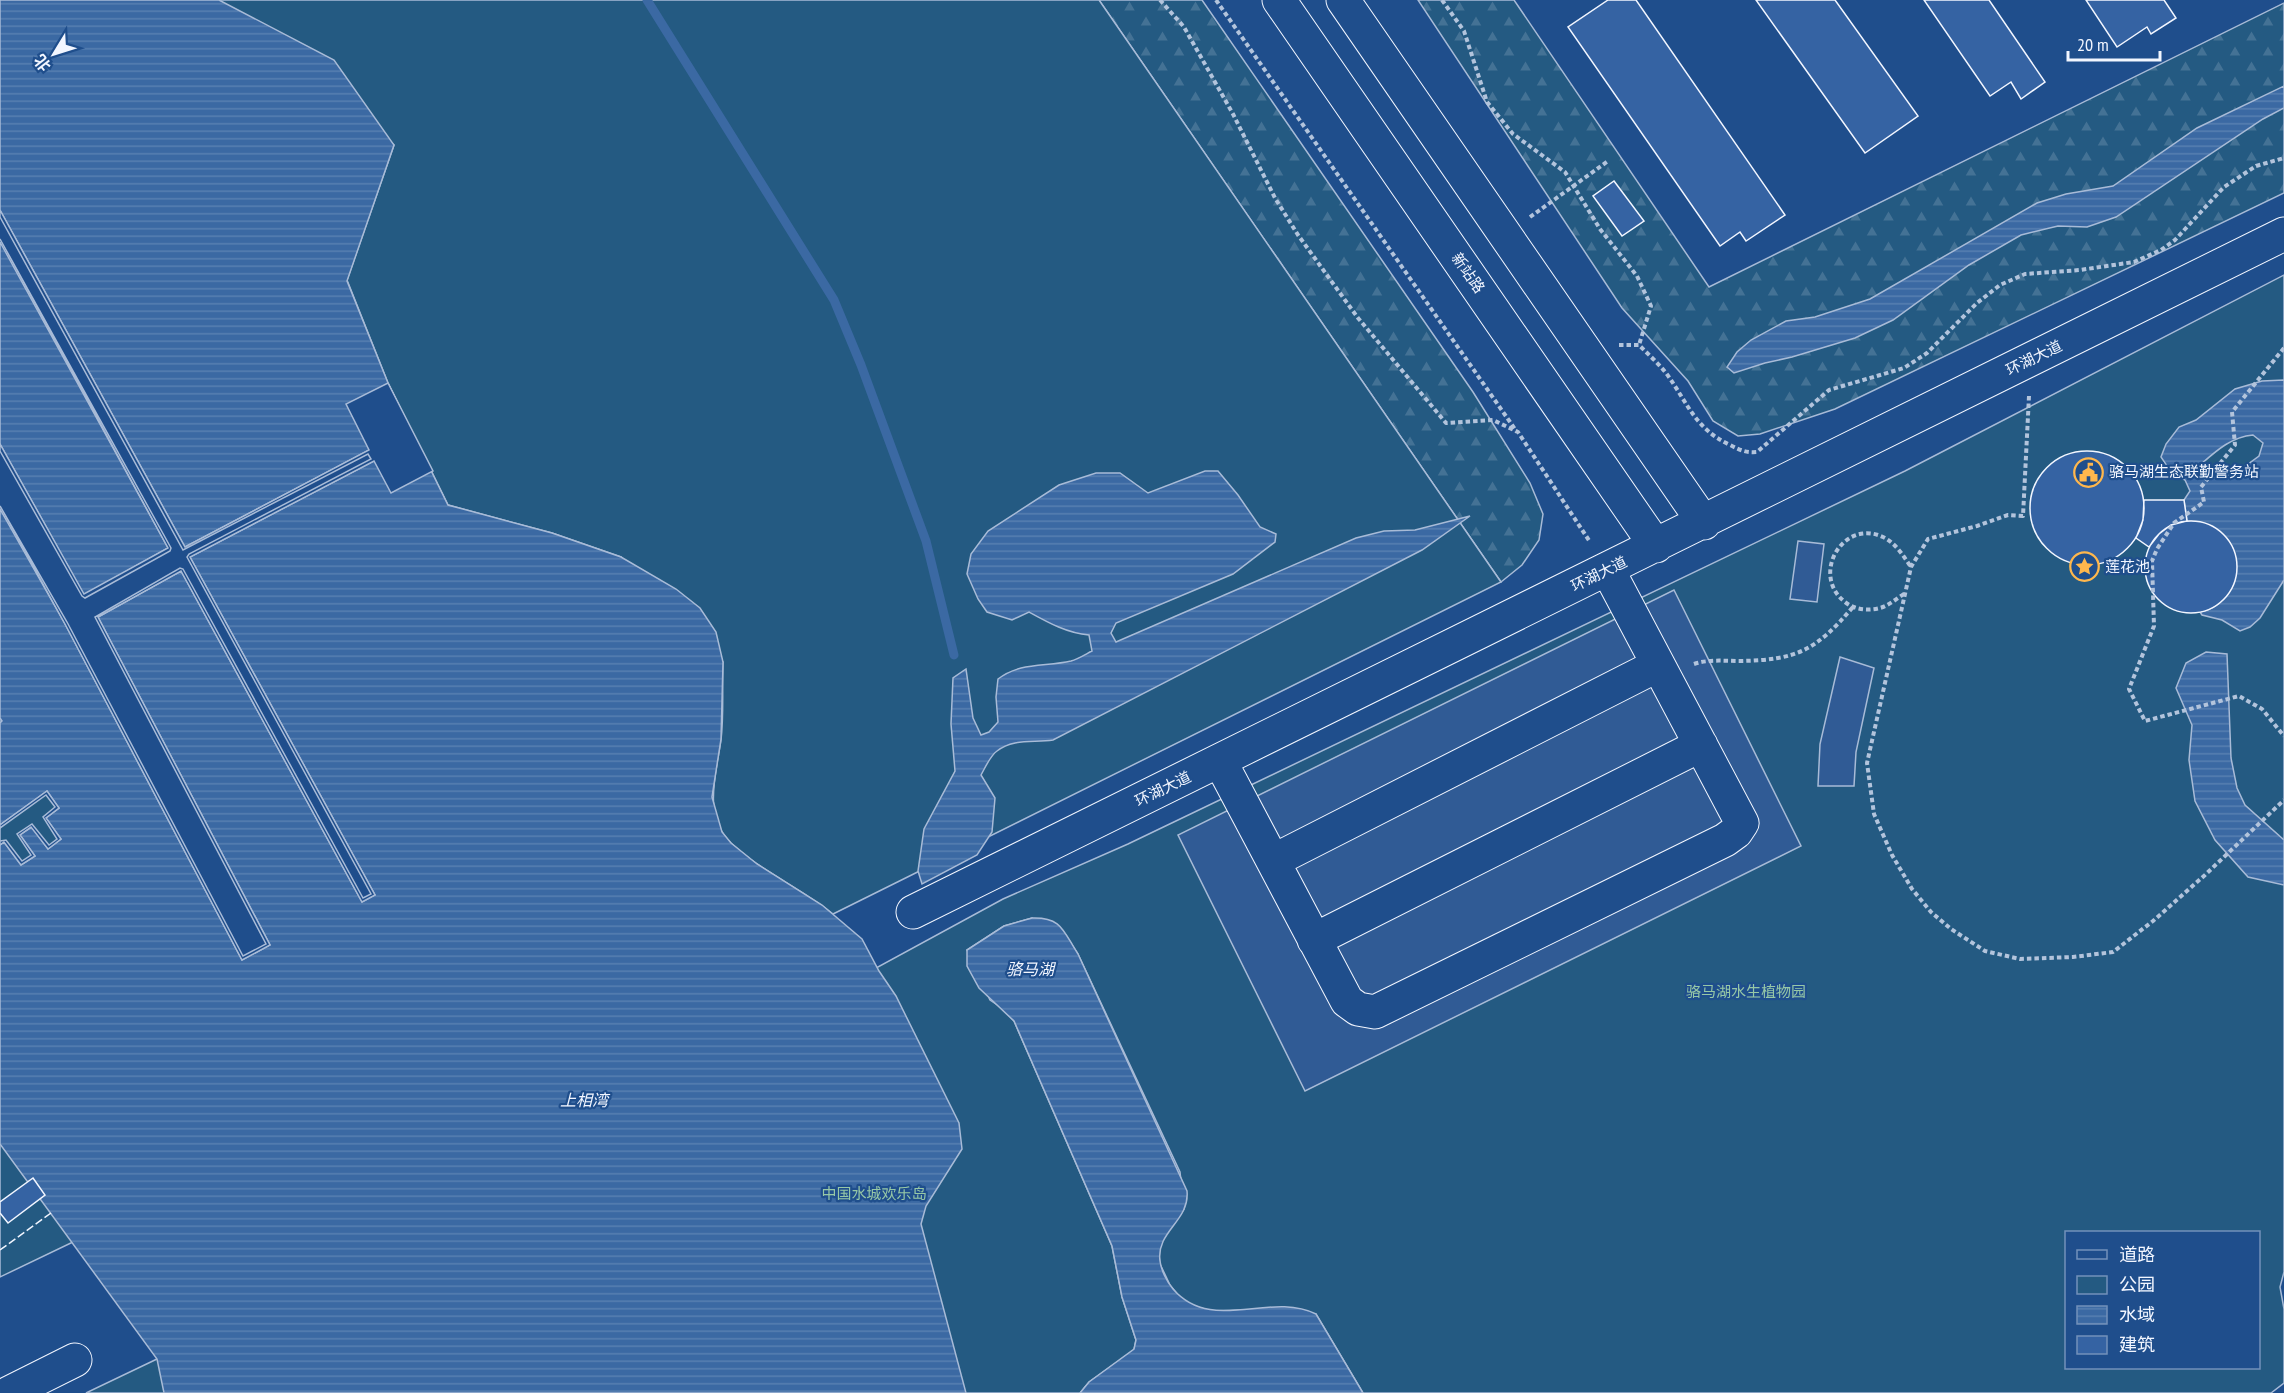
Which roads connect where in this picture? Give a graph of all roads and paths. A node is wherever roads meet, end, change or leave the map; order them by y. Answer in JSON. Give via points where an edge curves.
{"nodes":[{"id":1,"x":1160,"y":0,"type":"edge"},
{"id":2,"x":1216,"y":0,"type":"edge"},
{"id":3,"x":1279,"y":0,"type":"edge"},
{"id":4,"x":1343,"y":0,"type":"edge"},
{"id":5,"x":1442,"y":0,"type":"edge"},
{"id":6,"x":2284,"y":158,"type":"edge"},
{"id":7,"x":1608,"y":161,"type":"dead end"},
{"id":8,"x":1573,"y":185,"type":"junction"},
{"id":9,"x":1529,"y":217,"type":"dead end"},
{"id":10,"x":2284,"y":234,"type":"edge"},
{"id":11,"x":1581,"y":345,"type":"junction"},
{"id":12,"x":1639,"y":345,"type":"junction"},
{"id":13,"x":2284,"y":348,"type":"edge"},
{"id":14,"x":2030,"y":359,"type":"junction"},
{"id":15,"x":1518,"y":432,"type":"junction"},
{"id":16,"x":1704,"y":522,"type":"junction"},
{"id":17,"x":1656,"y":546,"type":"junction"},
{"id":18,"x":1911,"y":567,"type":"junction"},
{"id":19,"x":1608,"y":570,"type":"junction"},
{"id":20,"x":1905,"y":594,"type":"junction"},
{"id":21,"x":1853,"y":607,"type":"junction"},
{"id":22,"x":1661,"y":669,"type":"junction"},
{"id":23,"x":2284,"y":736,"type":"edge"},
{"id":24,"x":1701,"y":745,"type":"junction"},
{"id":25,"x":1220,"y":761,"type":"junction"},
{"id":26,"x":2284,"y":800,"type":"edge"},
{"id":27,"x":1273,"y":861,"type":"junction"},
{"id":28,"x":913,"y":912,"type":"dead end"},
{"id":29,"x":1314,"y":940,"type":"junction"},
{"id":30,"x":75,"y":1360,"type":"dead end"},
{"id":31,"x":0,"y":1377,"type":"edge"},
{"id":32,"x":8,"y":1393,"type":"edge"}],
"edges":[{"from":1,"to":15,"type":"path","via":[[1184,27],[1298,235],[1358,318],[1419,392],[1446,423],[1493,420]]},
{"from":2,"to":15,"type":"path"},
{"from":3,"to":17,"type":"street","name":"新站路"},
{"from":4,"to":11,"type":"street"},
{"from":5,"to":8,"type":"path","via":[[1464,30],[1488,102],[1513,134],[1565,172]]},
{"from":6,"to":12,"type":"path","via":[[2256,166],[2224,188],[2175,240],[2134,262],[2025,274],[2000,285],[1927,353],[1904,368],[1829,390],[1757,452],[1746,453],[1714,438],[1694,418],[1663,369]]},
{"from":7,"to":8,"type":"path"},
{"from":8,"to":9,"type":"path"},
{"from":8,"to":12,"type":"path","via":[[1600,229],[1637,276],[1650,306]]},
{"from":10,"to":14,"type":"street","name":"环湖大道"},
{"from":11,"to":12,"type":"path"},
{"from":11,"to":16,"type":"street"},
{"from":13,"to":23,"type":"path","via":[[2232,412],[2235,445],[2201,487],[2204,501],[2174,523],[2160,543],[2152,561],[2154,626],[2128,689],[2145,721],[2239,696],[2262,709]]},
{"from":14,"to":16,"type":"street","name":"环湖大道"},
{"from":14,"to":18,"type":"path","via":[[2023,516],[2008,515],[1928,539]]},
{"from":15,"to":19,"type":"path"},
{"from":16,"to":17,"type":"street","name":"环湖大道"},
{"from":17,"to":19,"type":"street","name":"环湖大道"},
{"from":18,"to":20,"type":"path"},
{"from":18,"to":21,"type":"path","via":[[1894,544],[1883,537],[1858,535],[1847,540],[1831,558],[1829,571],[1837,595]]},
{"from":19,"to":22,"type":"street"},
{"from":19,"to":25,"type":"street","name":"环湖大道"},
{"from":20,"to":21,"type":"path","via":[[1883,607]]},
{"from":20,"to":26,"type":"path","via":[[1867,763],[1874,814],[1892,855],[1930,912],[1985,951],[2020,959],[2113,952],[2205,875]]},
{"from":21,"to":22,"type":"path","via":[[1830,634],[1806,650],[1779,659],[1706,660]]},
{"from":22,"to":24,"type":"street"},
{"from":22,"to":27,"type":"street"},
{"from":24,"to":29,"type":"street"},
{"from":24,"to":29,"type":"street","via":[[1742,823],[1725,840],[1374,1012],[1358,1009],[1347,1001]]},
{"from":25,"to":27,"type":"street"},
{"from":25,"to":28,"type":"street","name":"环湖大道"},
{"from":27,"to":29,"type":"street"},
{"from":30,"to":32,"type":"street"},
{"from":31,"to":32,"type":"street"}]}
